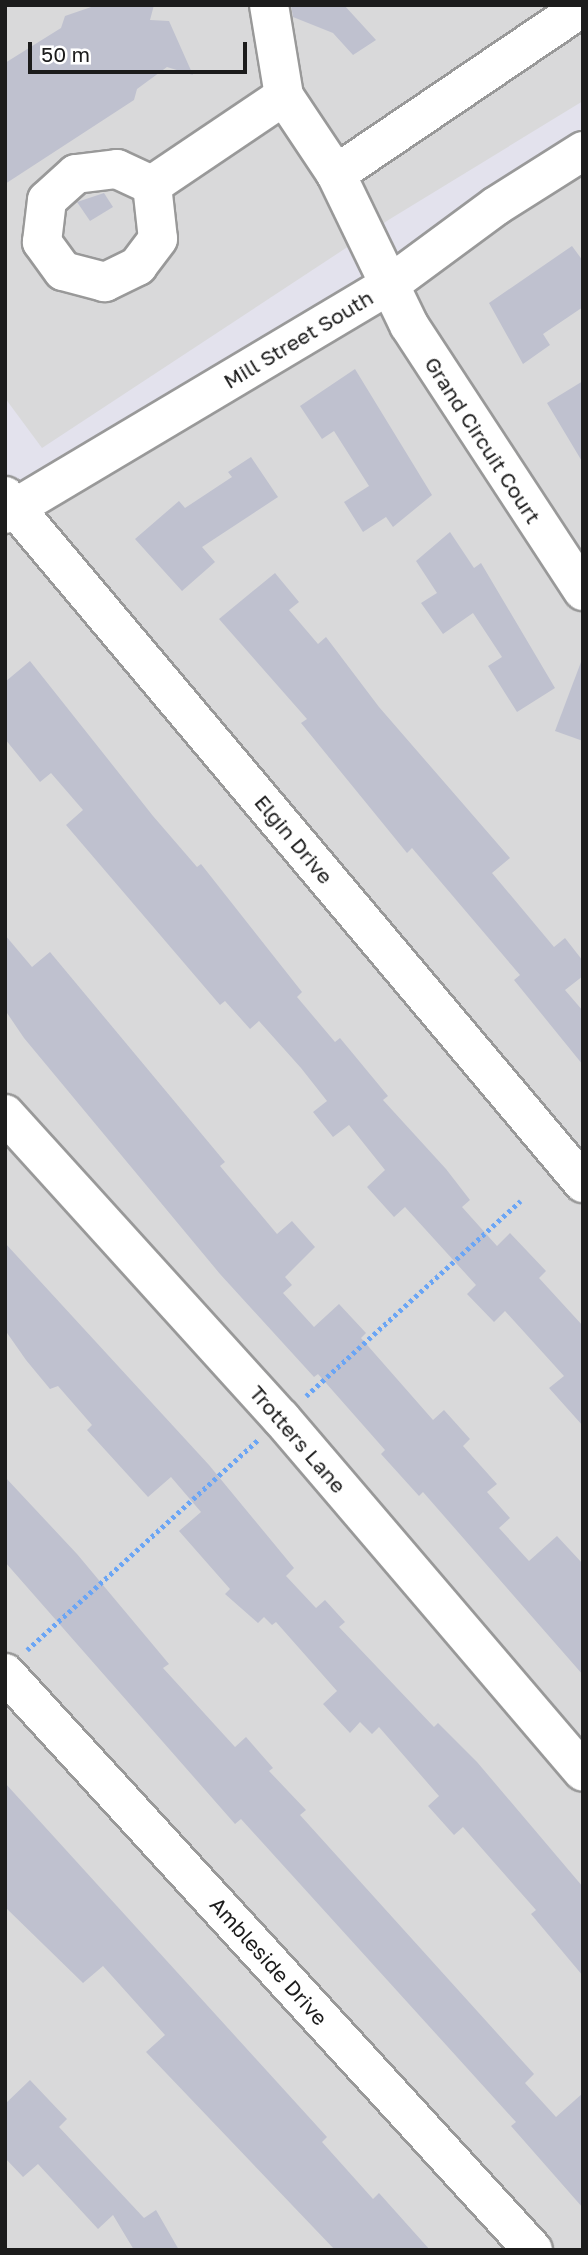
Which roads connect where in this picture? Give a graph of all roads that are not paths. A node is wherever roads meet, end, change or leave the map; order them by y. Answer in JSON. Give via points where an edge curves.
{"nodes":[{"id":1,"x":269,"y":5,"type":"edge"},
{"id":2,"x":582,"y":5,"type":"edge"},
{"id":3,"x":284,"y":96,"type":"junction"},
{"id":4,"x":583,"y":151,"type":"edge"},
{"id":5,"x":336,"y":174,"type":"junction"},
{"id":6,"x":152,"y":185,"type":"dead end"},
{"id":7,"x":389,"y":285,"type":"junction"},
{"id":8,"x":9,"y":506,"type":"edge"},
{"id":9,"x":583,"y":591,"type":"edge"},
{"id":10,"x":5,"y":1114,"type":"edge"},
{"id":11,"x":580,"y":1174,"type":"edge"},
{"id":12,"x":5,"y":1673,"type":"edge"},
{"id":13,"x":583,"y":1772,"type":"edge"},
{"id":14,"x":533,"y":2250,"type":"edge"}],
"edges":[{"from":1,"to":3,"type":"street"},
{"from":2,"to":5,"type":"street"},
{"from":3,"to":5,"type":"street","name":"Grand Circuit Court"},
{"from":3,"to":6,"type":"street"},
{"from":4,"to":7,"type":"street","name":"Mill Street South","via":[[496,206]]},
{"from":5,"to":7,"type":"street","name":"Grand Circuit Court"},
{"from":7,"to":8,"type":"street","name":"Mill Street South"},
{"from":7,"to":9,"type":"street","name":"Grand Circuit Court","via":[[409,326]]},
{"from":8,"to":11,"type":"street","name":"Elgin Drive"},
{"from":10,"to":13,"type":"street","name":"Trotters Lane","via":[[281,1419]]},
{"from":12,"to":14,"type":"street","name":"Ambleside Drive"}]}
